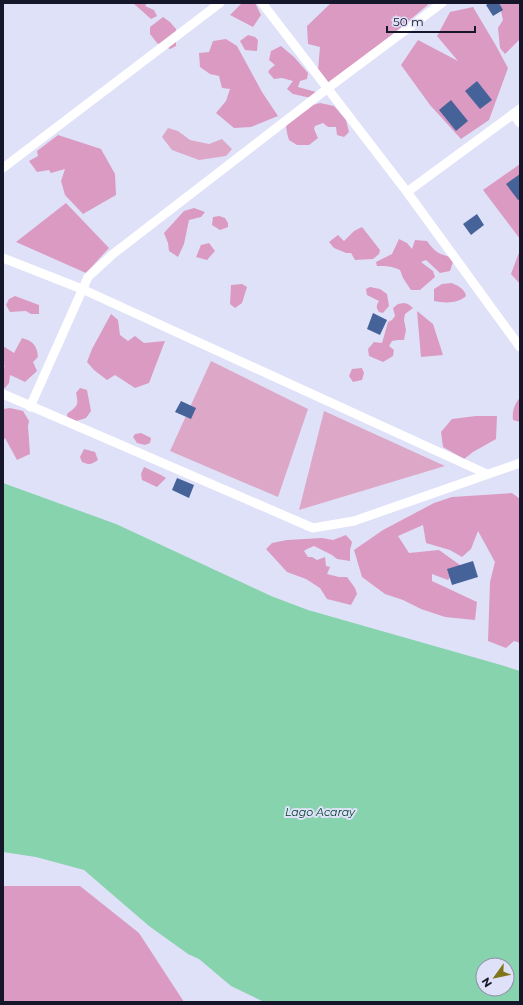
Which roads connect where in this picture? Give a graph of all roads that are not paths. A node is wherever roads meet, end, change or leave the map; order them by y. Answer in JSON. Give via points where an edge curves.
{"nodes":[{"id":1,"x":220,"y":3,"type":"edge"},
{"id":2,"x":262,"y":3,"type":"edge"},
{"id":3,"x":442,"y":3,"type":"edge"},
{"id":4,"x":328,"y":88,"type":"junction"},
{"id":5,"x":517,"y":112,"type":"edge"},
{"id":6,"x":520,"y":123,"type":"edge"},
{"id":7,"x":3,"y":168,"type":"edge"},
{"id":8,"x":407,"y":192,"type":"junction"},
{"id":9,"x":3,"y":258,"type":"edge"},
{"id":10,"x":82,"y":289,"type":"junction"},
{"id":11,"x":520,"y":346,"type":"edge"},
{"id":12,"x":3,"y":394,"type":"edge"},
{"id":13,"x":30,"y":406,"type":"junction"},
{"id":14,"x":520,"y":462,"type":"edge"},
{"id":15,"x":487,"y":474,"type":"junction"}],
"edges":[{"from":1,"to":7,"type":"street"},
{"from":2,"to":4,"type":"street"},
{"from":3,"to":4,"type":"street"},
{"from":4,"to":8,"type":"street"},
{"from":4,"to":10,"type":"street","via":[[113,254],[88,277]]},
{"from":5,"to":6,"type":"street"},
{"from":5,"to":8,"type":"street"},
{"from":8,"to":11,"type":"street"},
{"from":9,"to":10,"type":"street"},
{"from":10,"to":13,"type":"street"},
{"from":10,"to":15,"type":"street"},
{"from":12,"to":13,"type":"street"},
{"from":13,"to":15,"type":"street","via":[[313,528],[354,521]]},
{"from":14,"to":15,"type":"street"}]}
